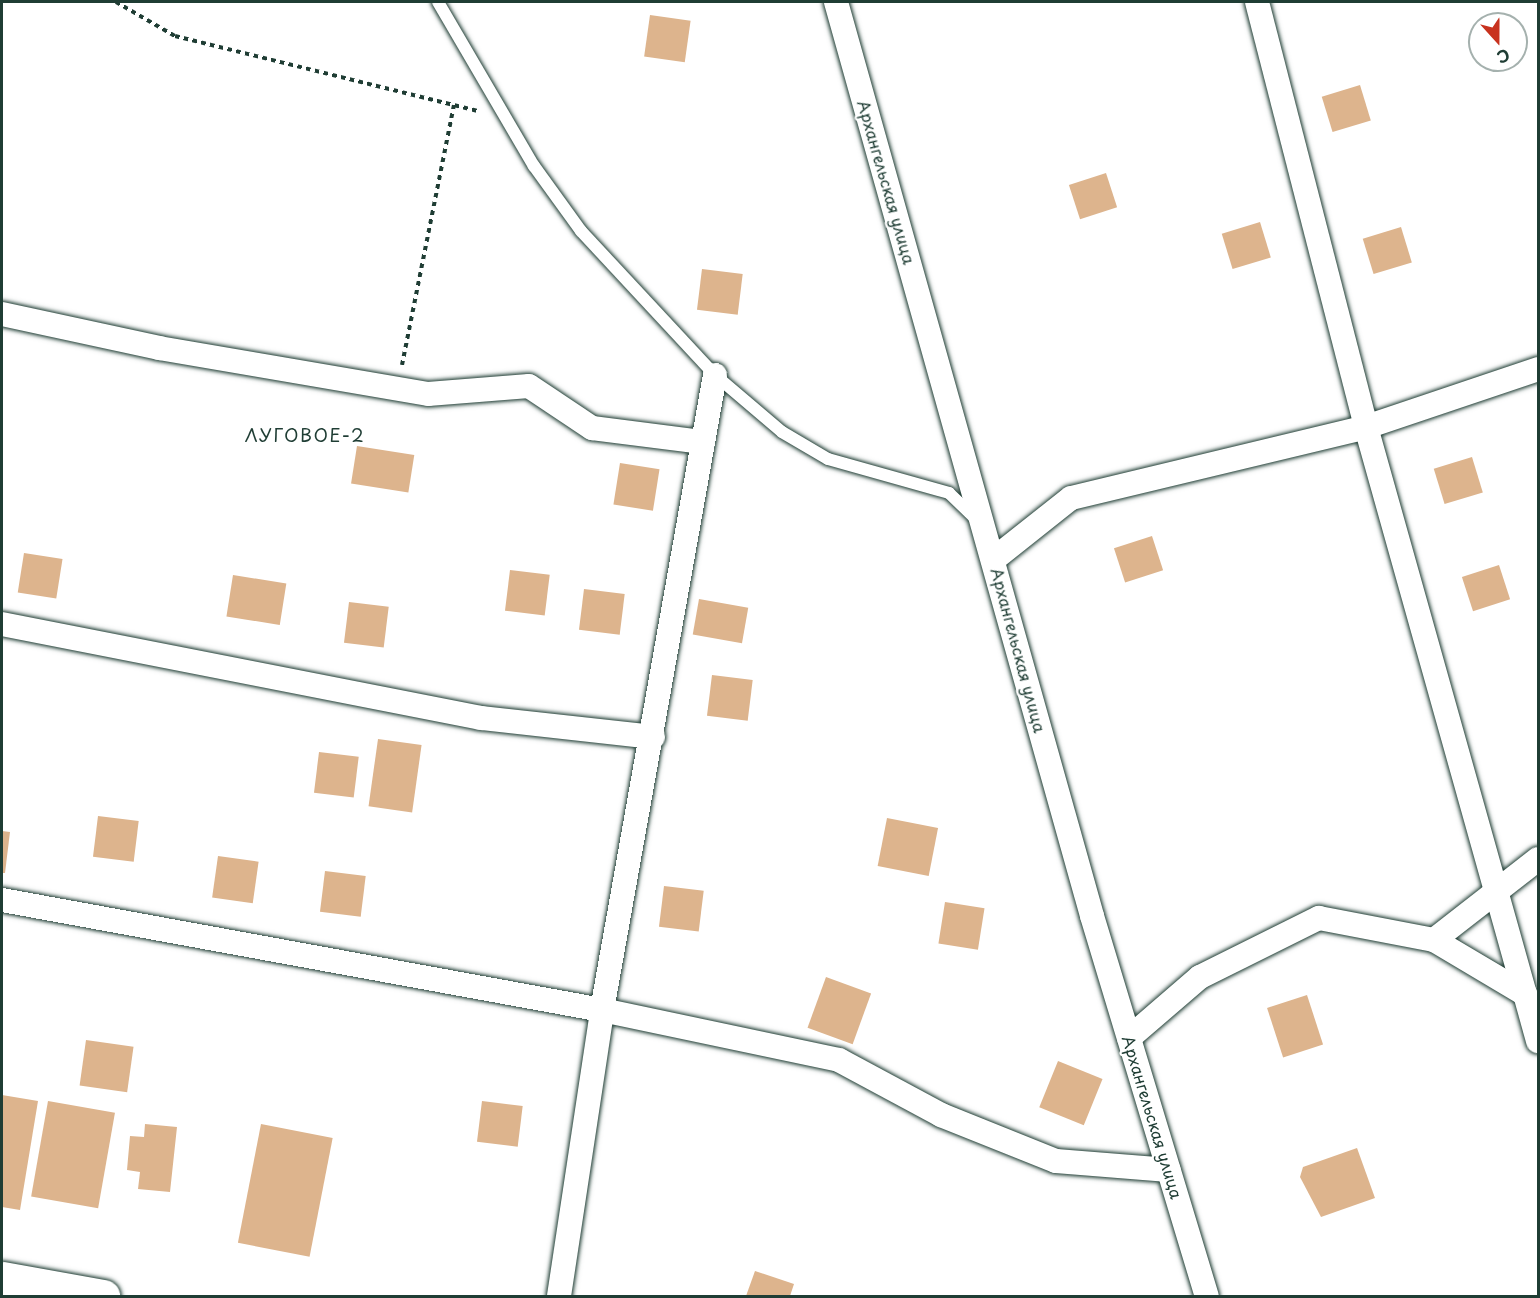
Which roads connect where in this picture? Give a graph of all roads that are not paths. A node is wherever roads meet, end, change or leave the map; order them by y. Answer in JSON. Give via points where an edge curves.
{"nodes":[{"id":1,"x":438,"y":2,"type":"edge"},
{"id":2,"x":836,"y":2,"type":"edge"},
{"id":3,"x":1257,"y":2,"type":"edge"},
{"id":4,"x":2,"y":314,"type":"edge"},
{"id":5,"x":1539,"y":369,"type":"edge"},
{"id":6,"x":715,"y":375,"type":"junction"},
{"id":7,"x":1366,"y":427,"type":"junction"},
{"id":8,"x":704,"y":442,"type":"junction"},
{"id":9,"x":986,"y":528,"type":"junction"},
{"id":10,"x":994,"y":559,"type":"junction"},
{"id":11,"x":2,"y":624,"type":"edge"},
{"id":12,"x":653,"y":737,"type":"junction"},
{"id":13,"x":1539,"y":859,"type":"edge"},
{"id":14,"x":1500,"y":891,"type":"junction"},
{"id":15,"x":2,"y":900,"type":"edge"},
{"id":16,"x":1434,"y":940,"type":"junction"},
{"id":17,"x":1525,"y":994,"type":"junction"},
{"id":18,"x":602,"y":1010,"type":"junction"},
{"id":19,"x":1129,"y":1038,"type":"junction"},
{"id":20,"x":1539,"y":1041,"type":"edge"},
{"id":21,"x":1169,"y":1170,"type":"junction"},
{"id":22,"x":2,"y":1278,"type":"edge"},
{"id":23,"x":103,"y":1296,"type":"edge"},
{"id":24,"x":559,"y":1296,"type":"edge"},
{"id":25,"x":1207,"y":1296,"type":"edge"}],
"edges":[{"from":1,"to":6,"type":"lane","via":[[506,118],[581,231]]},
{"from":2,"to":9,"type":"street","name":"Архангельская улица"},
{"from":3,"to":7,"type":"street"},
{"from":4,"to":8,"type":"street","via":[[428,394],[529,386],[592,428]]},
{"from":5,"to":7,"type":"street"},
{"from":6,"to":8,"type":"street"},
{"from":6,"to":9,"type":"lane","via":[[782,432],[828,459],[949,493]]},
{"from":7,"to":10,"type":"street","via":[[1071,498]]},
{"from":7,"to":14,"type":"street"},
{"from":8,"to":12,"type":"street"},
{"from":9,"to":10,"type":"street","name":"Архангельская улица"},
{"from":10,"to":19,"type":"street","name":"Архангельская улица"},
{"from":11,"to":12,"type":"street","via":[[480,718]]},
{"from":12,"to":18,"type":"street"},
{"from":13,"to":14,"type":"street"},
{"from":14,"to":16,"type":"street"},
{"from":14,"to":17,"type":"street"},
{"from":15,"to":18,"type":"street"},
{"from":16,"to":17,"type":"street"},
{"from":16,"to":19,"type":"street","via":[[1319,918],[1200,977]]},
{"from":17,"to":20,"type":"street"},
{"from":18,"to":21,"type":"street","via":[[839,1060],[941,1115],[1056,1161]]},
{"from":18,"to":24,"type":"street"},
{"from":19,"to":21,"type":"street","name":"Архангельская улица"},
{"from":21,"to":25,"type":"street","name":"Архангельская улица"},
{"from":22,"to":23,"type":"main road"}]}
